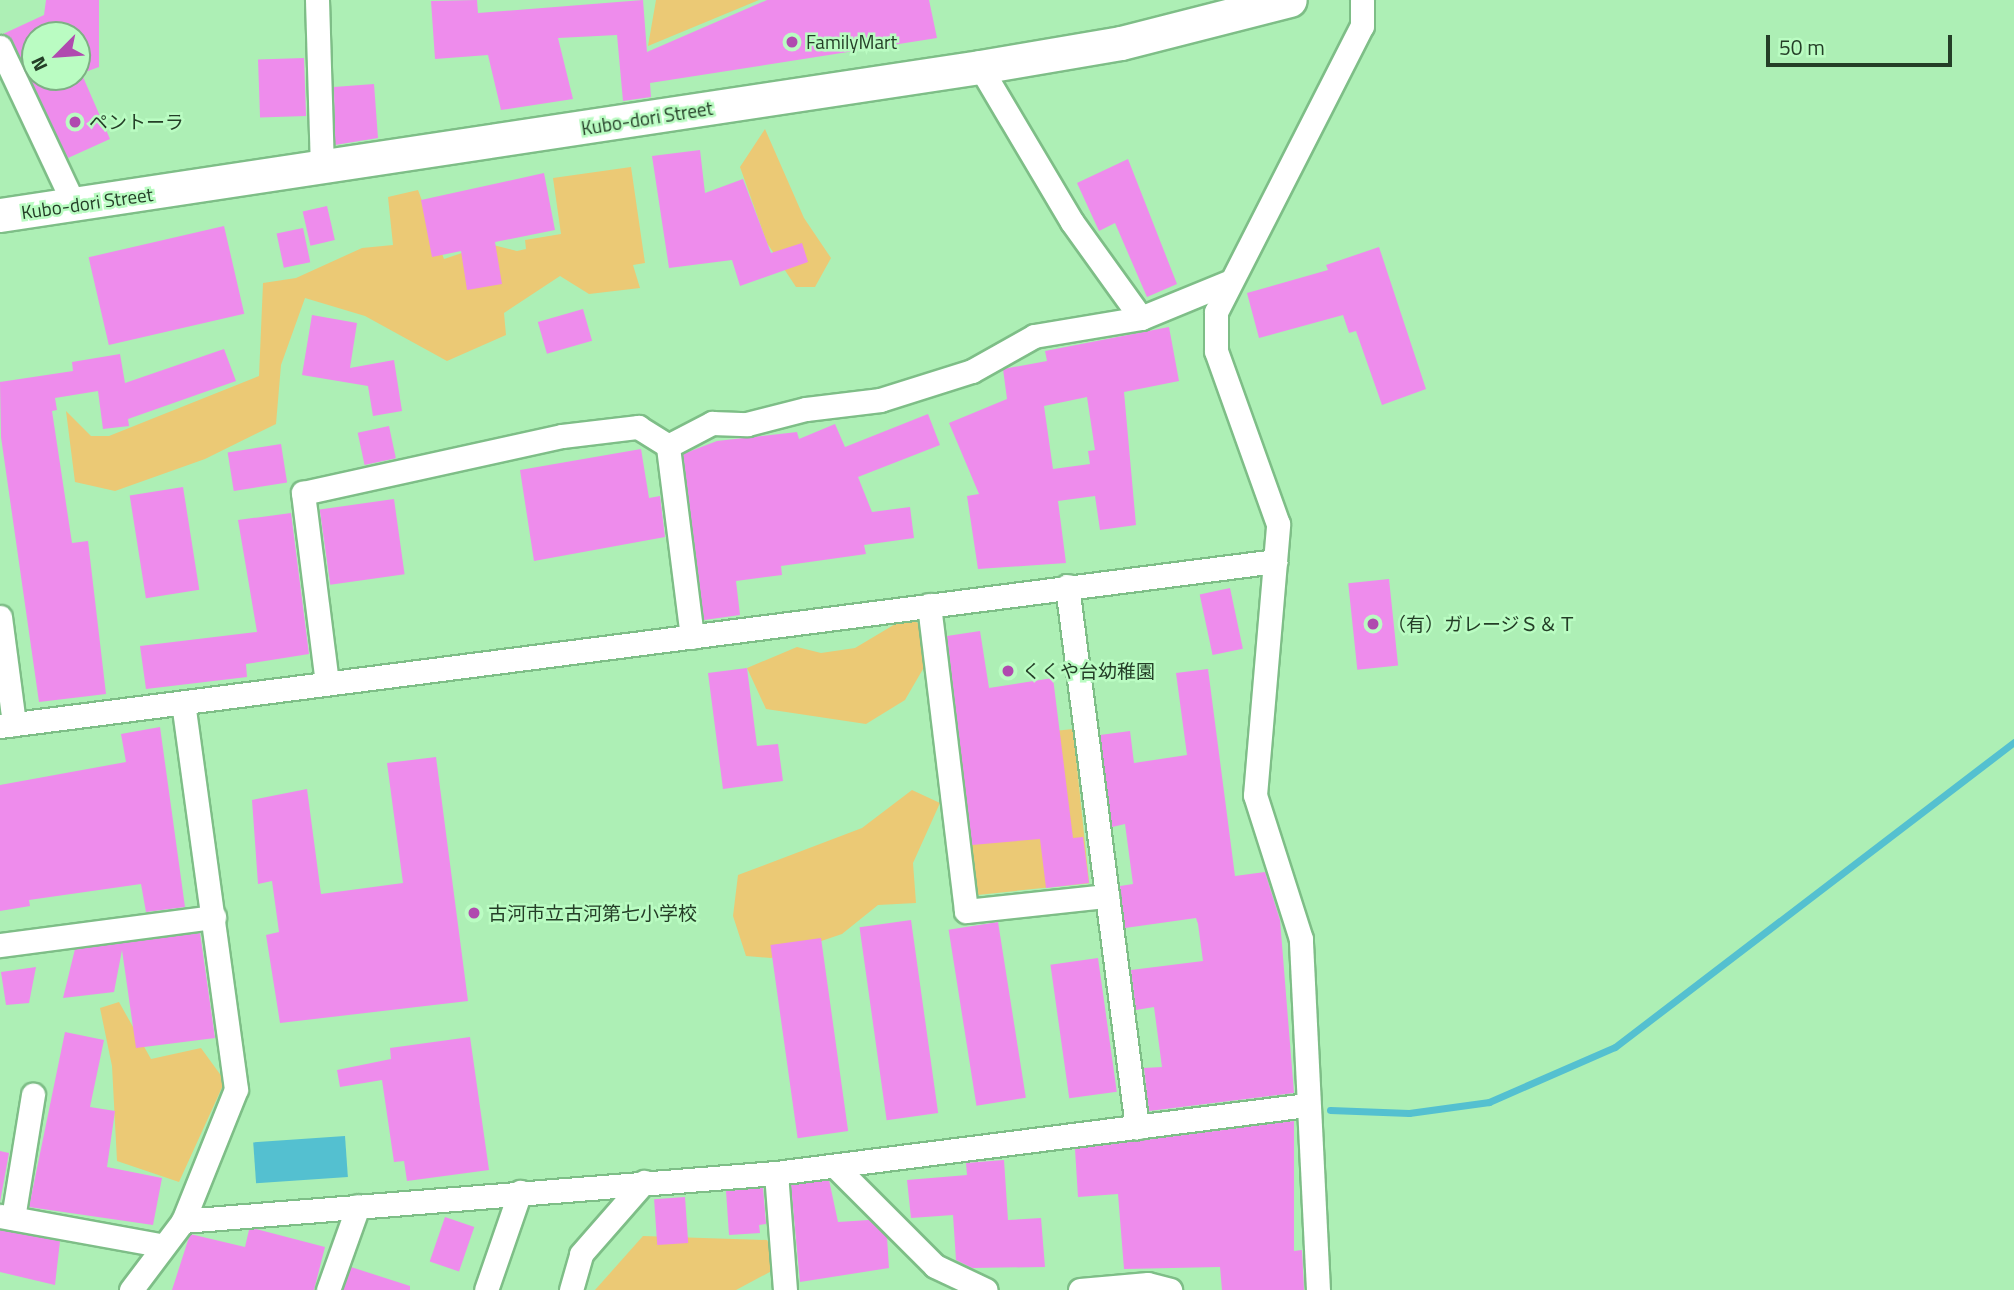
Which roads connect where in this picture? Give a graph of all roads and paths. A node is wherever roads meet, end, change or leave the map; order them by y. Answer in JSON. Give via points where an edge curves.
{"nodes":[{"id":1,"x":317,"y":0,"type":"edge"},
{"id":2,"x":1362,"y":0,"type":"edge"},
{"id":3,"x":1286,"y":1,"type":"edge"},
{"id":4,"x":0,"y":47,"type":"edge"},
{"id":5,"x":980,"y":67,"type":"junction"},
{"id":6,"x":322,"y":169,"type":"junction"},
{"id":7,"x":74,"y":205,"type":"junction"},
{"id":8,"x":0,"y":215,"type":"edge"},
{"id":9,"x":1231,"y":281,"type":"junction"},
{"id":10,"x":1141,"y":318,"type":"junction"},
{"id":11,"x":668,"y":446,"type":"junction"},
{"id":12,"x":1275,"y":561,"type":"junction"},
{"id":13,"x":1067,"y":586,"type":"junction"},
{"id":14,"x":929,"y":604,"type":"junction"},
{"id":15,"x":0,"y":617,"type":"edge"},
{"id":16,"x":692,"y":637,"type":"junction"},
{"id":17,"x":327,"y":683,"type":"junction"},
{"id":18,"x":183,"y":704,"type":"junction"},
{"id":19,"x":7,"y":725,"type":"edge"},
{"id":20,"x":1107,"y":896,"type":"junction"},
{"id":21,"x":214,"y":917,"type":"junction"},
{"id":22,"x":0,"y":944,"type":"edge"},
{"id":23,"x":33,"y":1095,"type":"dead end"},
{"id":24,"x":1307,"y":1105,"type":"junction"},
{"id":25,"x":1137,"y":1127,"type":"junction"},
{"id":26,"x":835,"y":1166,"type":"junction"},
{"id":27,"x":776,"y":1173,"type":"junction"},
{"id":28,"x":644,"y":1182,"type":"junction"},
{"id":29,"x":520,"y":1192,"type":"junction"},
{"id":30,"x":358,"y":1206,"type":"junction"},
{"id":31,"x":6,"y":1217,"type":"edge"},
{"id":32,"x":183,"y":1221,"type":"junction"},
{"id":33,"x":159,"y":1245,"type":"junction"},
{"id":34,"x":131,"y":1290,"type":"edge"},
{"id":35,"x":328,"y":1290,"type":"edge"},
{"id":36,"x":486,"y":1290,"type":"edge"},
{"id":37,"x":570,"y":1290,"type":"edge"},
{"id":38,"x":785,"y":1290,"type":"edge"},
{"id":39,"x":986,"y":1290,"type":"edge"},
{"id":40,"x":1080,"y":1290,"type":"edge"},
{"id":41,"x":1170,"y":1290,"type":"edge"},
{"id":42,"x":1318,"y":1290,"type":"edge"}],
"edges":[{"from":1,"to":6,"type":"street"},
{"from":2,"to":9,"type":"street","via":[[1362,26]]},
{"from":3,"to":5,"type":"street","name":"Kubo-dori Street","via":[[1121,43]]},
{"from":4,"to":7,"type":"street"},
{"from":5,"to":6,"type":"street","name":"Kubo-dori Street"},
{"from":5,"to":10,"type":"street","via":[[1072,222]]},
{"from":6,"to":7,"type":"street","name":"Kubo-dori Street"},
{"from":7,"to":8,"type":"street","name":"Kubo-dori Street"},
{"from":9,"to":10,"type":"street"},
{"from":9,"to":12,"type":"street","via":[[1216,312],[1216,351],[1278,524]]},
{"from":10,"to":11,"type":"street","via":[[1034,336],[972,372],[880,400],[806,409],[747,424],[712,423]]},
{"from":11,"to":16,"type":"street"},
{"from":11,"to":17,"type":"street","via":[[638,427],[562,436],[303,493]]},
{"from":12,"to":13,"type":"street"},
{"from":12,"to":24,"type":"street","via":[[1254,740],[1255,795],[1301,939]]},
{"from":13,"to":14,"type":"street"},
{"from":13,"to":20,"type":"street"},
{"from":14,"to":16,"type":"street"},
{"from":14,"to":20,"type":"street","via":[[966,911]]},
{"from":15,"to":19,"type":"street"},
{"from":16,"to":17,"type":"street"},
{"from":17,"to":18,"type":"street"},
{"from":18,"to":19,"type":"street"},
{"from":18,"to":21,"type":"street"},
{"from":20,"to":25,"type":"street"},
{"from":21,"to":22,"type":"street"},
{"from":21,"to":32,"type":"street","via":[[236,1088]]},
{"from":23,"to":31,"type":"street"},
{"from":24,"to":25,"type":"street"},
{"from":24,"to":42,"type":"street"},
{"from":25,"to":26,"type":"street"},
{"from":26,"to":27,"type":"street"},
{"from":26,"to":39,"type":"street","via":[[935,1266]]},
{"from":27,"to":28,"type":"street"},
{"from":27,"to":38,"type":"street"},
{"from":28,"to":29,"type":"street"},
{"from":28,"to":37,"type":"street","via":[[582,1254]]},
{"from":29,"to":30,"type":"street"},
{"from":29,"to":36,"type":"street"},
{"from":30,"to":32,"type":"street"},
{"from":30,"to":35,"type":"street"},
{"from":31,"to":33,"type":"street"},
{"from":32,"to":33,"type":"street"},
{"from":33,"to":34,"type":"street"},
{"from":40,"to":41,"type":"street","via":[[1148,1284]]}]}
